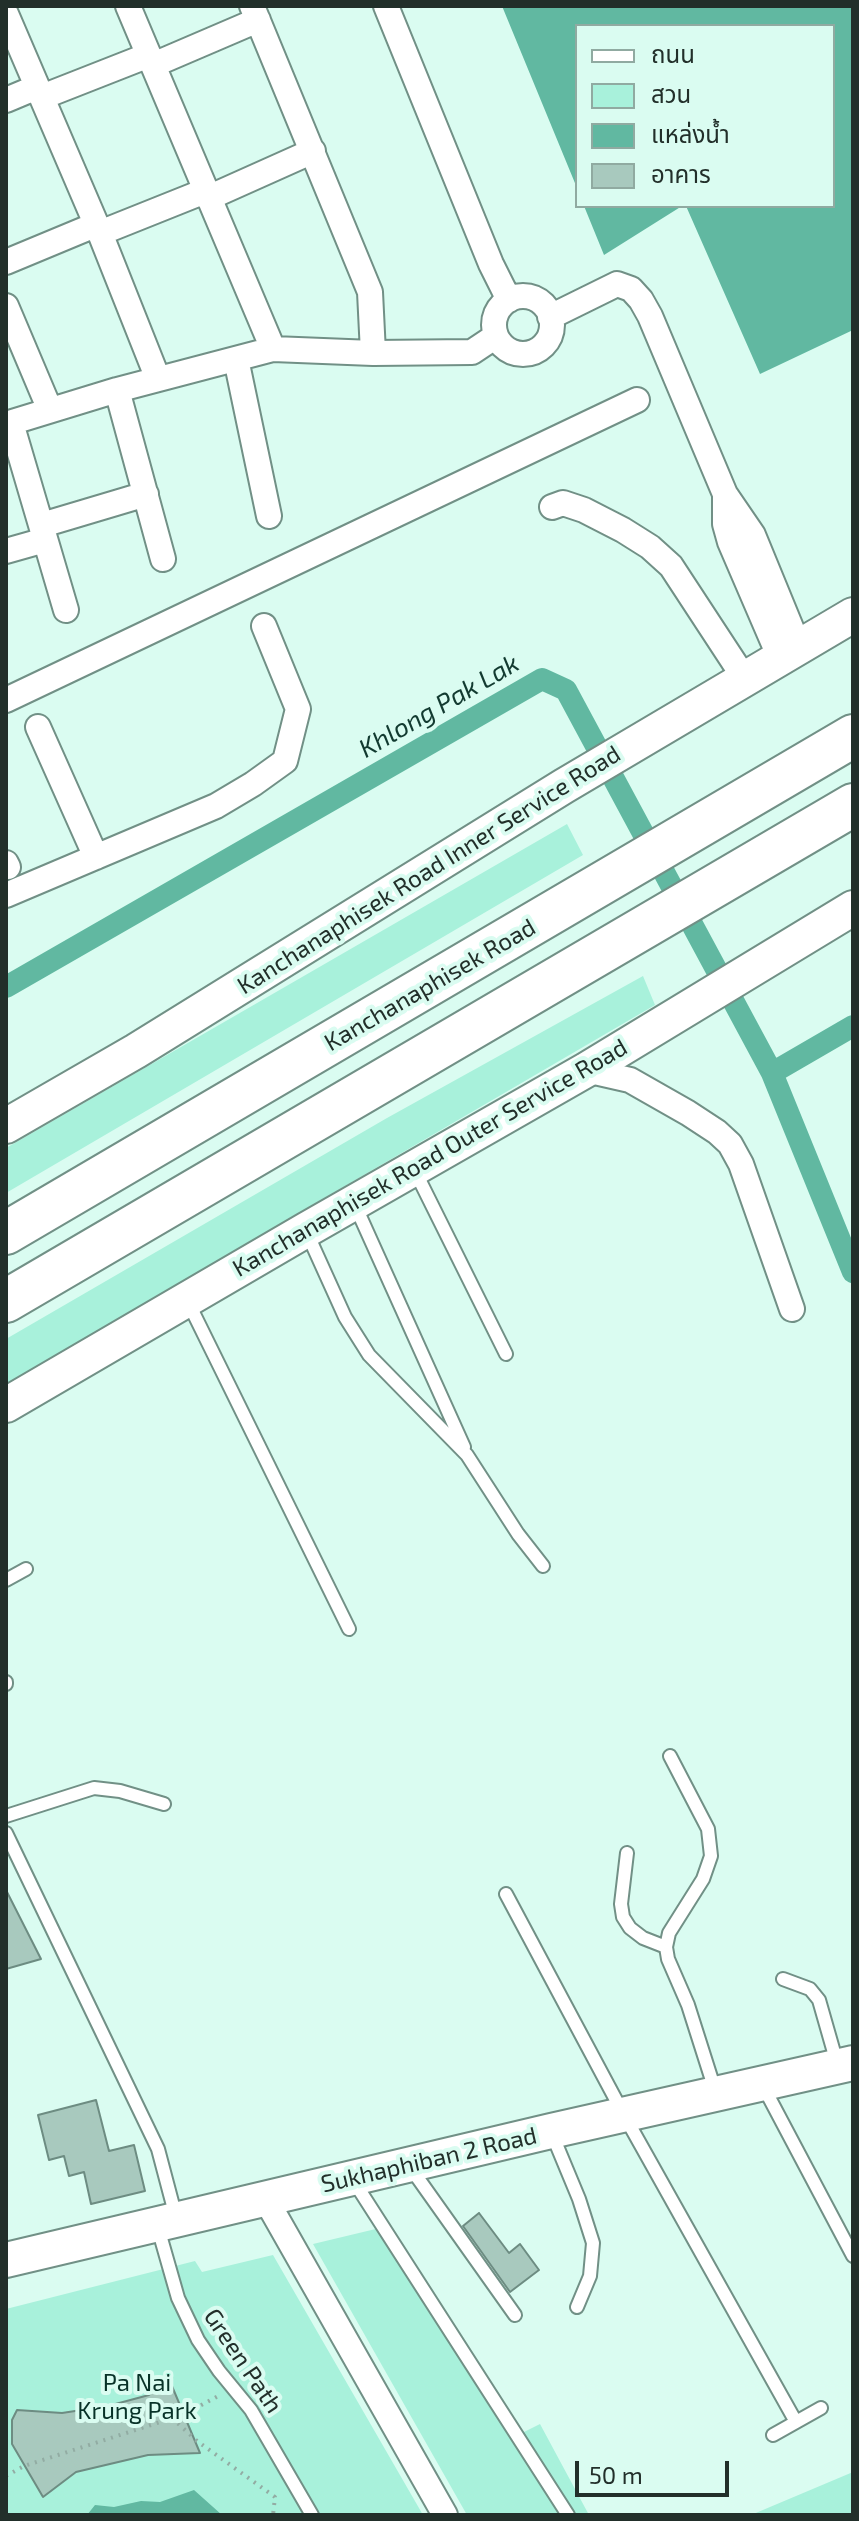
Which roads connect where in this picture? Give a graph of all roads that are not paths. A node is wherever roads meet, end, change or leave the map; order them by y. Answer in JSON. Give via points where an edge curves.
{"nodes":[{"id":1,"x":128,"y":6,"type":"edge"},
{"id":2,"x":386,"y":6,"type":"edge"},
{"id":3,"x":255,"y":13,"type":"edge"},
{"id":4,"x":6,"y":14,"type":"edge"},
{"id":5,"x":151,"y":60,"type":"junction"},
{"id":6,"x":39,"y":92,"type":"junction"},
{"id":7,"x":6,"y":100,"type":"edge"},
{"id":8,"x":313,"y":151,"type":"junction"},
{"id":9,"x":206,"y":194,"type":"junction"},
{"id":10,"x":98,"y":229,"type":"junction"},
{"id":11,"x":6,"y":262,"type":"edge"},
{"id":12,"x":509,"y":300,"type":"junction"},
{"id":13,"x":6,"y":306,"type":"edge"},
{"id":14,"x":550,"y":317,"type":"junction"},
{"id":15,"x":496,"y":336,"type":"junction"},
{"id":16,"x":273,"y":349,"type":"junction"},
{"id":17,"x":373,"y":353,"type":"junction"},
{"id":18,"x":236,"y":359,"type":"junction"},
{"id":19,"x":158,"y":379,"type":"junction"},
{"id":20,"x":117,"y":390,"type":"junction"},
{"id":21,"x":637,"y":400,"type":"dead end"},
{"id":22,"x":50,"y":410,"type":"junction"},
{"id":23,"x":8,"y":424,"type":"edge"},
{"id":24,"x":146,"y":494,"type":"junction"},
{"id":25,"x":552,"y":507,"type":"dead end"},
{"id":26,"x":269,"y":516,"type":"dead end"},
{"id":27,"x":43,"y":533,"type":"junction"},
{"id":28,"x":6,"y":551,"type":"edge"},
{"id":29,"x":163,"y":559,"type":"dead end"},
{"id":30,"x":66,"y":610,"type":"dead end"},
{"id":31,"x":853,"y":615,"type":"edge"},
{"id":32,"x":264,"y":626,"type":"dead end"},
{"id":33,"x":789,"y":652,"type":"junction"},
{"id":34,"x":745,"y":679,"type":"junction"},
{"id":35,"x":6,"y":700,"type":"edge"},
{"id":36,"x":38,"y":727,"type":"dead end"},
{"id":37,"x":853,"y":736,"type":"edge"},
{"id":38,"x":853,"y":805,"type":"edge"},
{"id":39,"x":96,"y":857,"type":"junction"},
{"id":40,"x":6,"y":895,"type":"edge"},
{"id":41,"x":853,"y":908,"type":"edge"},
{"id":42,"x":586,"y":1070,"type":"junction"},
{"id":43,"x":6,"y":1126,"type":"edge"},
{"id":44,"x":414,"y":1168,"type":"junction"},
{"id":45,"x":354,"y":1202,"type":"junction"},
{"id":46,"x":306,"y":1230,"type":"junction"},
{"id":47,"x":6,"y":1233,"type":"edge"},
{"id":48,"x":187,"y":1299,"type":"junction"},
{"id":49,"x":6,"y":1301,"type":"edge"},
{"id":50,"x":792,"y":1309,"type":"dead end"},
{"id":51,"x":506,"y":1354,"type":"dead end"},
{"id":52,"x":6,"y":1405,"type":"edge"},
{"id":53,"x":467,"y":1455,"type":"junction"},
{"id":54,"x":543,"y":1566,"type":"dead end"},
{"id":55,"x":26,"y":1569,"type":"dead end"},
{"id":56,"x":6,"y":1580,"type":"edge"},
{"id":57,"x":349,"y":1629,"type":"dead end"},
{"id":58,"x":670,"y":1756,"type":"dead end"},
{"id":59,"x":164,"y":1804,"type":"dead end"},
{"id":60,"x":6,"y":1816,"type":"edge"},
{"id":61,"x":6,"y":1833,"type":"edge"},
{"id":62,"x":627,"y":1853,"type":"dead end"},
{"id":63,"x":506,"y":1894,"type":"dead end"},
{"id":64,"x":666,"y":1947,"type":"junction"},
{"id":65,"x":783,"y":1979,"type":"dead end"},
{"id":66,"x":846,"y":2064,"type":"edge"},
{"id":67,"x":762,"y":2083,"type":"junction"},
{"id":68,"x":716,"y":2094,"type":"junction"},
{"id":69,"x":624,"y":2115,"type":"junction"},
{"id":70,"x":551,"y":2131,"type":"junction"},
{"id":71,"x":408,"y":2165,"type":"junction"},
{"id":72,"x":351,"y":2178,"type":"junction"},
{"id":73,"x":265,"y":2198,"type":"junction"},
{"id":74,"x":167,"y":2221,"type":"junction"},
{"id":75,"x":853,"y":2256,"type":"edge"},
{"id":76,"x":6,"y":2260,"type":"edge"},
{"id":77,"x":577,"y":2307,"type":"dead end"},
{"id":78,"x":515,"y":2315,"type":"dead end"},
{"id":79,"x":821,"y":2408,"type":"dead end"},
{"id":80,"x":796,"y":2422,"type":"junction"},
{"id":81,"x":773,"y":2435,"type":"dead end"},
{"id":82,"x":312,"y":2515,"type":"edge"},
{"id":83,"x":445,"y":2515,"type":"edge"},
{"id":84,"x":568,"y":2515,"type":"edge"}],
"edges":[{"from":1,"to":5,"type":"street"},
{"from":2,"to":12,"type":"street"},
{"from":3,"to":5,"type":"street"},
{"from":3,"to":8,"type":"street"},
{"from":4,"to":6,"type":"street"},
{"from":5,"to":6,"type":"street"},
{"from":5,"to":9,"type":"street"},
{"from":6,"to":7,"type":"street"},
{"from":6,"to":10,"type":"street"},
{"from":8,"to":9,"type":"street"},
{"from":8,"to":17,"type":"street","via":[[370,292]]},
{"from":9,"to":10,"type":"street"},
{"from":9,"to":16,"type":"street"},
{"from":10,"to":11,"type":"street"},
{"from":10,"to":19,"type":"street"},
{"from":12,"to":14,"type":"street","via":[[536,299]]},
{"from":12,"to":15,"type":"street","via":[[494,322]]},
{"from":13,"to":22,"type":"street"},
{"from":14,"to":15,"type":"street","via":[[550,336],[530,354],[516,354]]},
{"from":14,"to":33,"type":"street","via":[[617,284],[631,289],[650,316],[725,494],[730,542]]},
{"from":15,"to":17,"type":"street","via":[[472,352]]},
{"from":16,"to":17,"type":"street"},
{"from":16,"to":18,"type":"street"},
{"from":18,"to":19,"type":"street"},
{"from":18,"to":26,"type":"street"},
{"from":19,"to":20,"type":"street"},
{"from":20,"to":22,"type":"street"},
{"from":20,"to":24,"type":"street"},
{"from":21,"to":35,"type":"street"},
{"from":22,"to":23,"type":"street"},
{"from":23,"to":27,"type":"street"},
{"from":24,"to":27,"type":"street"},
{"from":24,"to":29,"type":"street"},
{"from":25,"to":34,"type":"street","via":[[563,503],[584,510],[650,547],[671,566]]},
{"from":27,"to":28,"type":"street"},
{"from":27,"to":30,"type":"street"},
{"from":31,"to":33,"type":"main road","name":"Kanchanaphisek Road Inner Service Road"},
{"from":32,"to":39,"type":"street","via":[[298,709],[285,761],[216,806]]},
{"from":33,"to":34,"type":"main road","name":"Kanchanaphisek Road Inner Service Road"},
{"from":34,"to":43,"type":"main road","name":"Kanchanaphisek Road Inner Service Road"},
{"from":36,"to":39,"type":"street"},
{"from":37,"to":47,"type":"highway","name":"Kanchanaphisek Road"},
{"from":38,"to":49,"type":"highway"},
{"from":39,"to":40,"type":"street"},
{"from":41,"to":42,"type":"main road","name":"Kanchanaphisek Road Outer Service Road"},
{"from":42,"to":44,"type":"main road","name":"Kanchanaphisek Road Outer Service Road"},
{"from":42,"to":50,"type":"street","via":[[630,1080],[730,1144]]},
{"from":44,"to":45,"type":"main road","name":"Kanchanaphisek Road Outer Service Road"},
{"from":44,"to":51,"type":"lane"},
{"from":45,"to":46,"type":"main road","name":"Kanchanaphisek Road Outer Service Road"},
{"from":45,"to":53,"type":"lane"},
{"from":46,"to":48,"type":"main road","name":"Kanchanaphisek Road Outer Service Road"},
{"from":46,"to":53,"type":"lane","via":[[345,1317],[369,1355]]},
{"from":48,"to":52,"type":"main road","name":"Kanchanaphisek Road Outer Service Road"},
{"from":48,"to":57,"type":"lane"},
{"from":53,"to":54,"type":"lane"},
{"from":55,"to":56,"type":"lane"},
{"from":58,"to":64,"type":"lane","via":[[708,1829],[711,1856]]},
{"from":59,"to":60,"type":"lane","via":[[94,1788]]},
{"from":61,"to":74,"type":"lane","name":"Green Path","via":[[158,2149]]},
{"from":62,"to":64,"type":"lane","via":[[623,1917],[643,1938]]},
{"from":63,"to":69,"type":"lane"},
{"from":64,"to":68,"type":"lane"},
{"from":65,"to":66,"type":"lane","via":[[810,1989],[819,2000]]},
{"from":66,"to":67,"type":"main road","name":"Sukhaphiban 2 Road"},
{"from":67,"to":68,"type":"main road","name":"Sukhaphiban 2 Road"},
{"from":67,"to":75,"type":"lane"},
{"from":68,"to":69,"type":"main road","name":"Sukhaphiban 2 Road"},
{"from":69,"to":70,"type":"main road","name":"Sukhaphiban 2 Road"},
{"from":69,"to":80,"type":"lane"},
{"from":70,"to":71,"type":"main road","name":"Sukhaphiban 2 Road"},
{"from":70,"to":77,"type":"lane","via":[[593,2243],[590,2276]]},
{"from":71,"to":72,"type":"main road","name":"Sukhaphiban 2 Road"},
{"from":71,"to":78,"type":"lane"},
{"from":72,"to":73,"type":"main road","name":"Sukhaphiban 2 Road"},
{"from":72,"to":84,"type":"lane"},
{"from":73,"to":74,"type":"main road","name":"Sukhaphiban 2 Road"},
{"from":73,"to":83,"type":"street"},
{"from":74,"to":76,"type":"main road","name":"Sukhaphiban 2 Road"},
{"from":74,"to":82,"type":"lane","name":"Green Path","via":[[178,2298],[198,2340],[251,2410]]},
{"from":79,"to":80,"type":"lane"},
{"from":80,"to":81,"type":"lane"}]}
